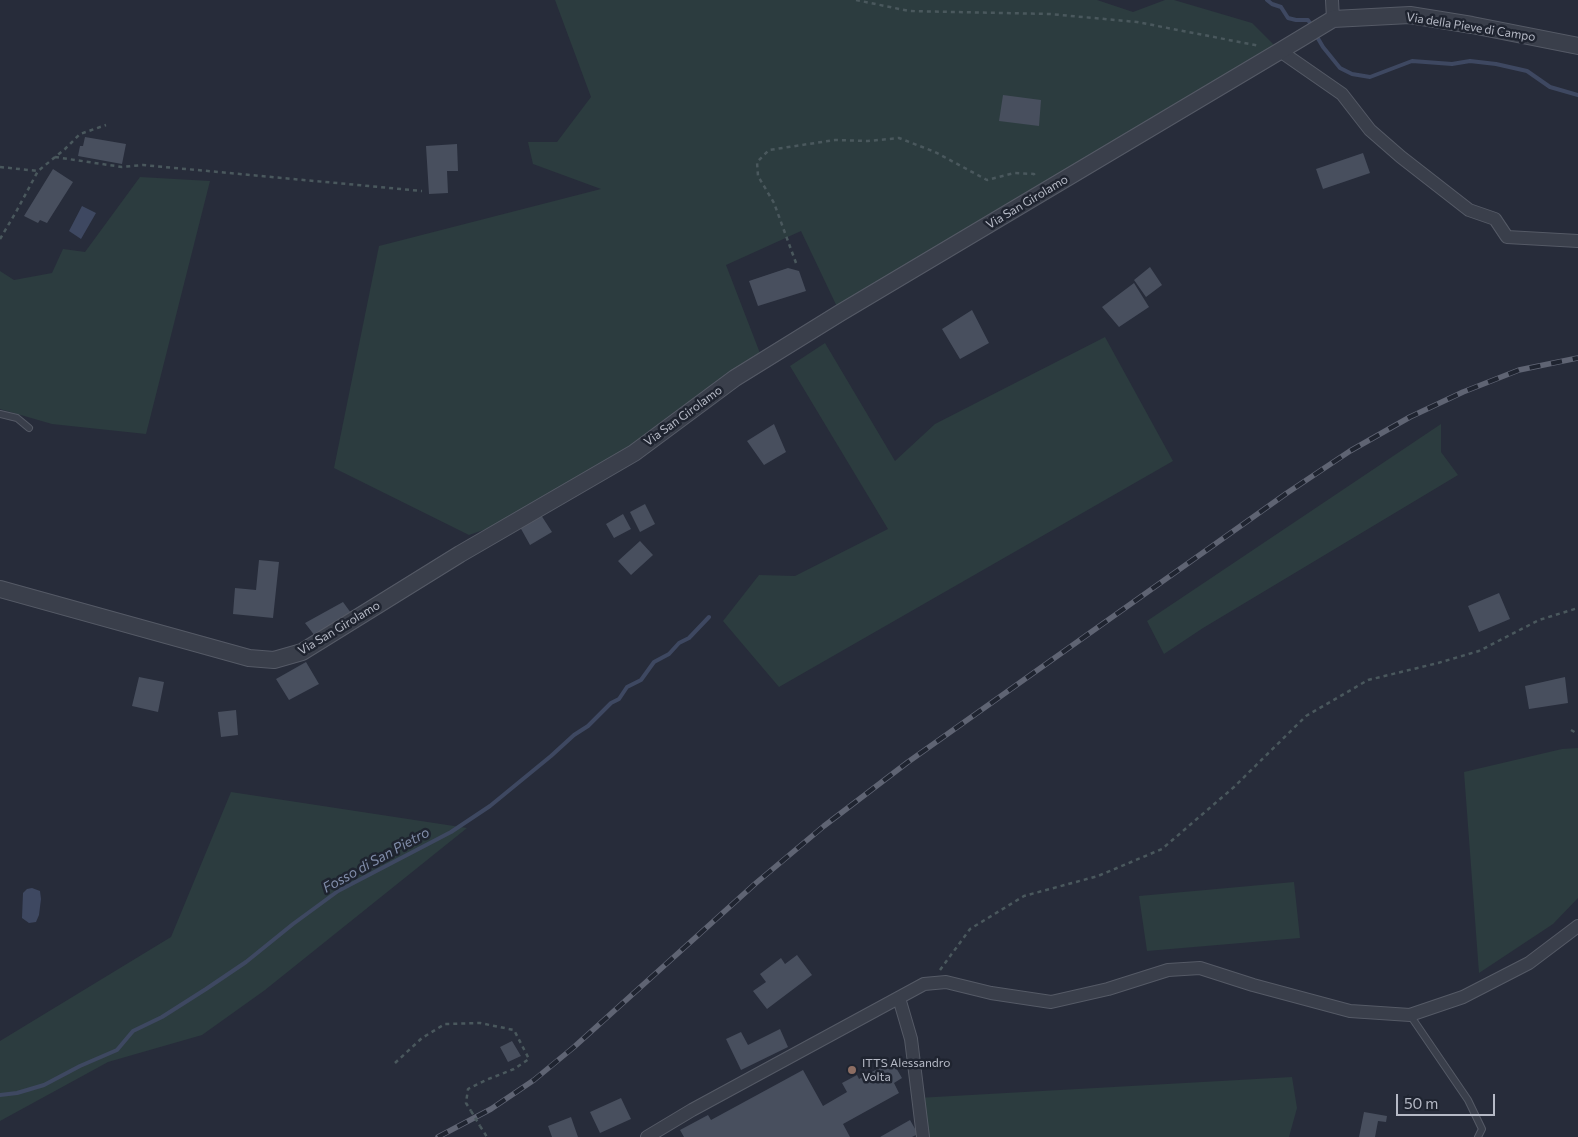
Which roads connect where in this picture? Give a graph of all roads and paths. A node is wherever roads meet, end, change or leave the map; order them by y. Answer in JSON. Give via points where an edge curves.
{"nodes":[{"id":1,"x":856,"y":0,"type":"edge"},
{"id":2,"x":1332,"y":0,"type":"edge"},
{"id":3,"x":1333,"y":19,"type":"junction"},
{"id":4,"x":1578,"y":46,"type":"edge"},
{"id":5,"x":1287,"y":47,"type":"junction"},
{"id":6,"x":106,"y":125,"type":"dead end"},
{"id":7,"x":55,"y":157,"type":"junction"},
{"id":8,"x":0,"y":166,"type":"edge"},
{"id":9,"x":38,"y":171,"type":"junction"},
{"id":10,"x":1046,"y":190,"type":"junction"},
{"id":11,"x":422,"y":192,"type":"dead end"},
{"id":12,"x":0,"y":239,"type":"edge"},
{"id":13,"x":1578,"y":241,"type":"edge"},
{"id":14,"x":796,"y":263,"type":"dead end"},
{"id":15,"x":0,"y":414,"type":"edge"},
{"id":16,"x":29,"y":428,"type":"dead end"},
{"id":17,"x":0,"y":589,"type":"edge"},
{"id":18,"x":1578,"y":608,"type":"edge"},
{"id":19,"x":1571,"y":730,"type":"dead end"},
{"id":20,"x":1578,"y":734,"type":"edge"},
{"id":21,"x":1578,"y":926,"type":"edge"},
{"id":22,"x":924,"y":984,"type":"junction"},
{"id":23,"x":899,"y":998,"type":"junction"},
{"id":24,"x":1410,"y":1015,"type":"junction"},
{"id":25,"x":395,"y":1063,"type":"dead end"},
{"id":26,"x":487,"y":1137,"type":"edge"},
{"id":27,"x":647,"y":1137,"type":"edge"},
{"id":28,"x":922,"y":1137,"type":"edge"},
{"id":29,"x":1478,"y":1137,"type":"edge"}],
"edges":[{"from":1,"to":5,"type":"path","via":[[909,11],[1050,14],[1137,22]]},
{"from":2,"to":3,"type":"street"},
{"from":3,"to":4,"type":"street","name":"Via della Pieve di Campo","via":[[1410,15]]},
{"from":3,"to":5,"type":"street","name":"Via San Girolamo"},
{"from":5,"to":10,"type":"street","name":"Via San Girolamo"},
{"from":5,"to":13,"type":"street","via":[[1342,94],[1370,130],[1401,157],[1469,210],[1495,219],[1507,237]]},
{"from":6,"to":7,"type":"path","via":[[80,134]]},
{"from":7,"to":9,"type":"path"},
{"from":7,"to":11,"type":"path","via":[[122,167],[143,165]]},
{"from":8,"to":9,"type":"path"},
{"from":9,"to":12,"type":"path"},
{"from":10,"to":14,"type":"path","via":[[1034,174],[1014,173],[987,180],[935,152],[899,138],[835,140],[769,150],[758,162],[758,176],[774,203]]},
{"from":10,"to":17,"type":"street","name":"Via San Girolamo","via":[[735,378],[634,453],[460,554],[302,652],[274,660],[249,658]]},
{"from":15,"to":16,"type":"lane","via":[[17,418]]},
{"from":18,"to":22,"type":"path","via":[[1540,620],[1479,651],[1368,680],[1306,716],[1234,787],[1162,848],[1098,876],[1024,896],[970,929],[943,967]]},
{"from":19,"to":20,"type":"path"},
{"from":21,"to":24,"type":"street","via":[[1529,963],[1463,997]]},
{"from":22,"to":23,"type":"street"},
{"from":22,"to":24,"type":"street","via":[[946,982],[1051,1002],[1168,970],[1200,968],[1350,1011]]},
{"from":23,"to":27,"type":"street"},
{"from":23,"to":28,"type":"street","via":[[911,1039]]},
{"from":24,"to":29,"type":"lane","via":[[1468,1100],[1482,1128]]},
{"from":25,"to":26,"type":"path","bridge":true,"via":[[422,1038],[445,1024],[480,1023],[514,1030],[529,1059],[468,1089],[466,1103]]}]}
